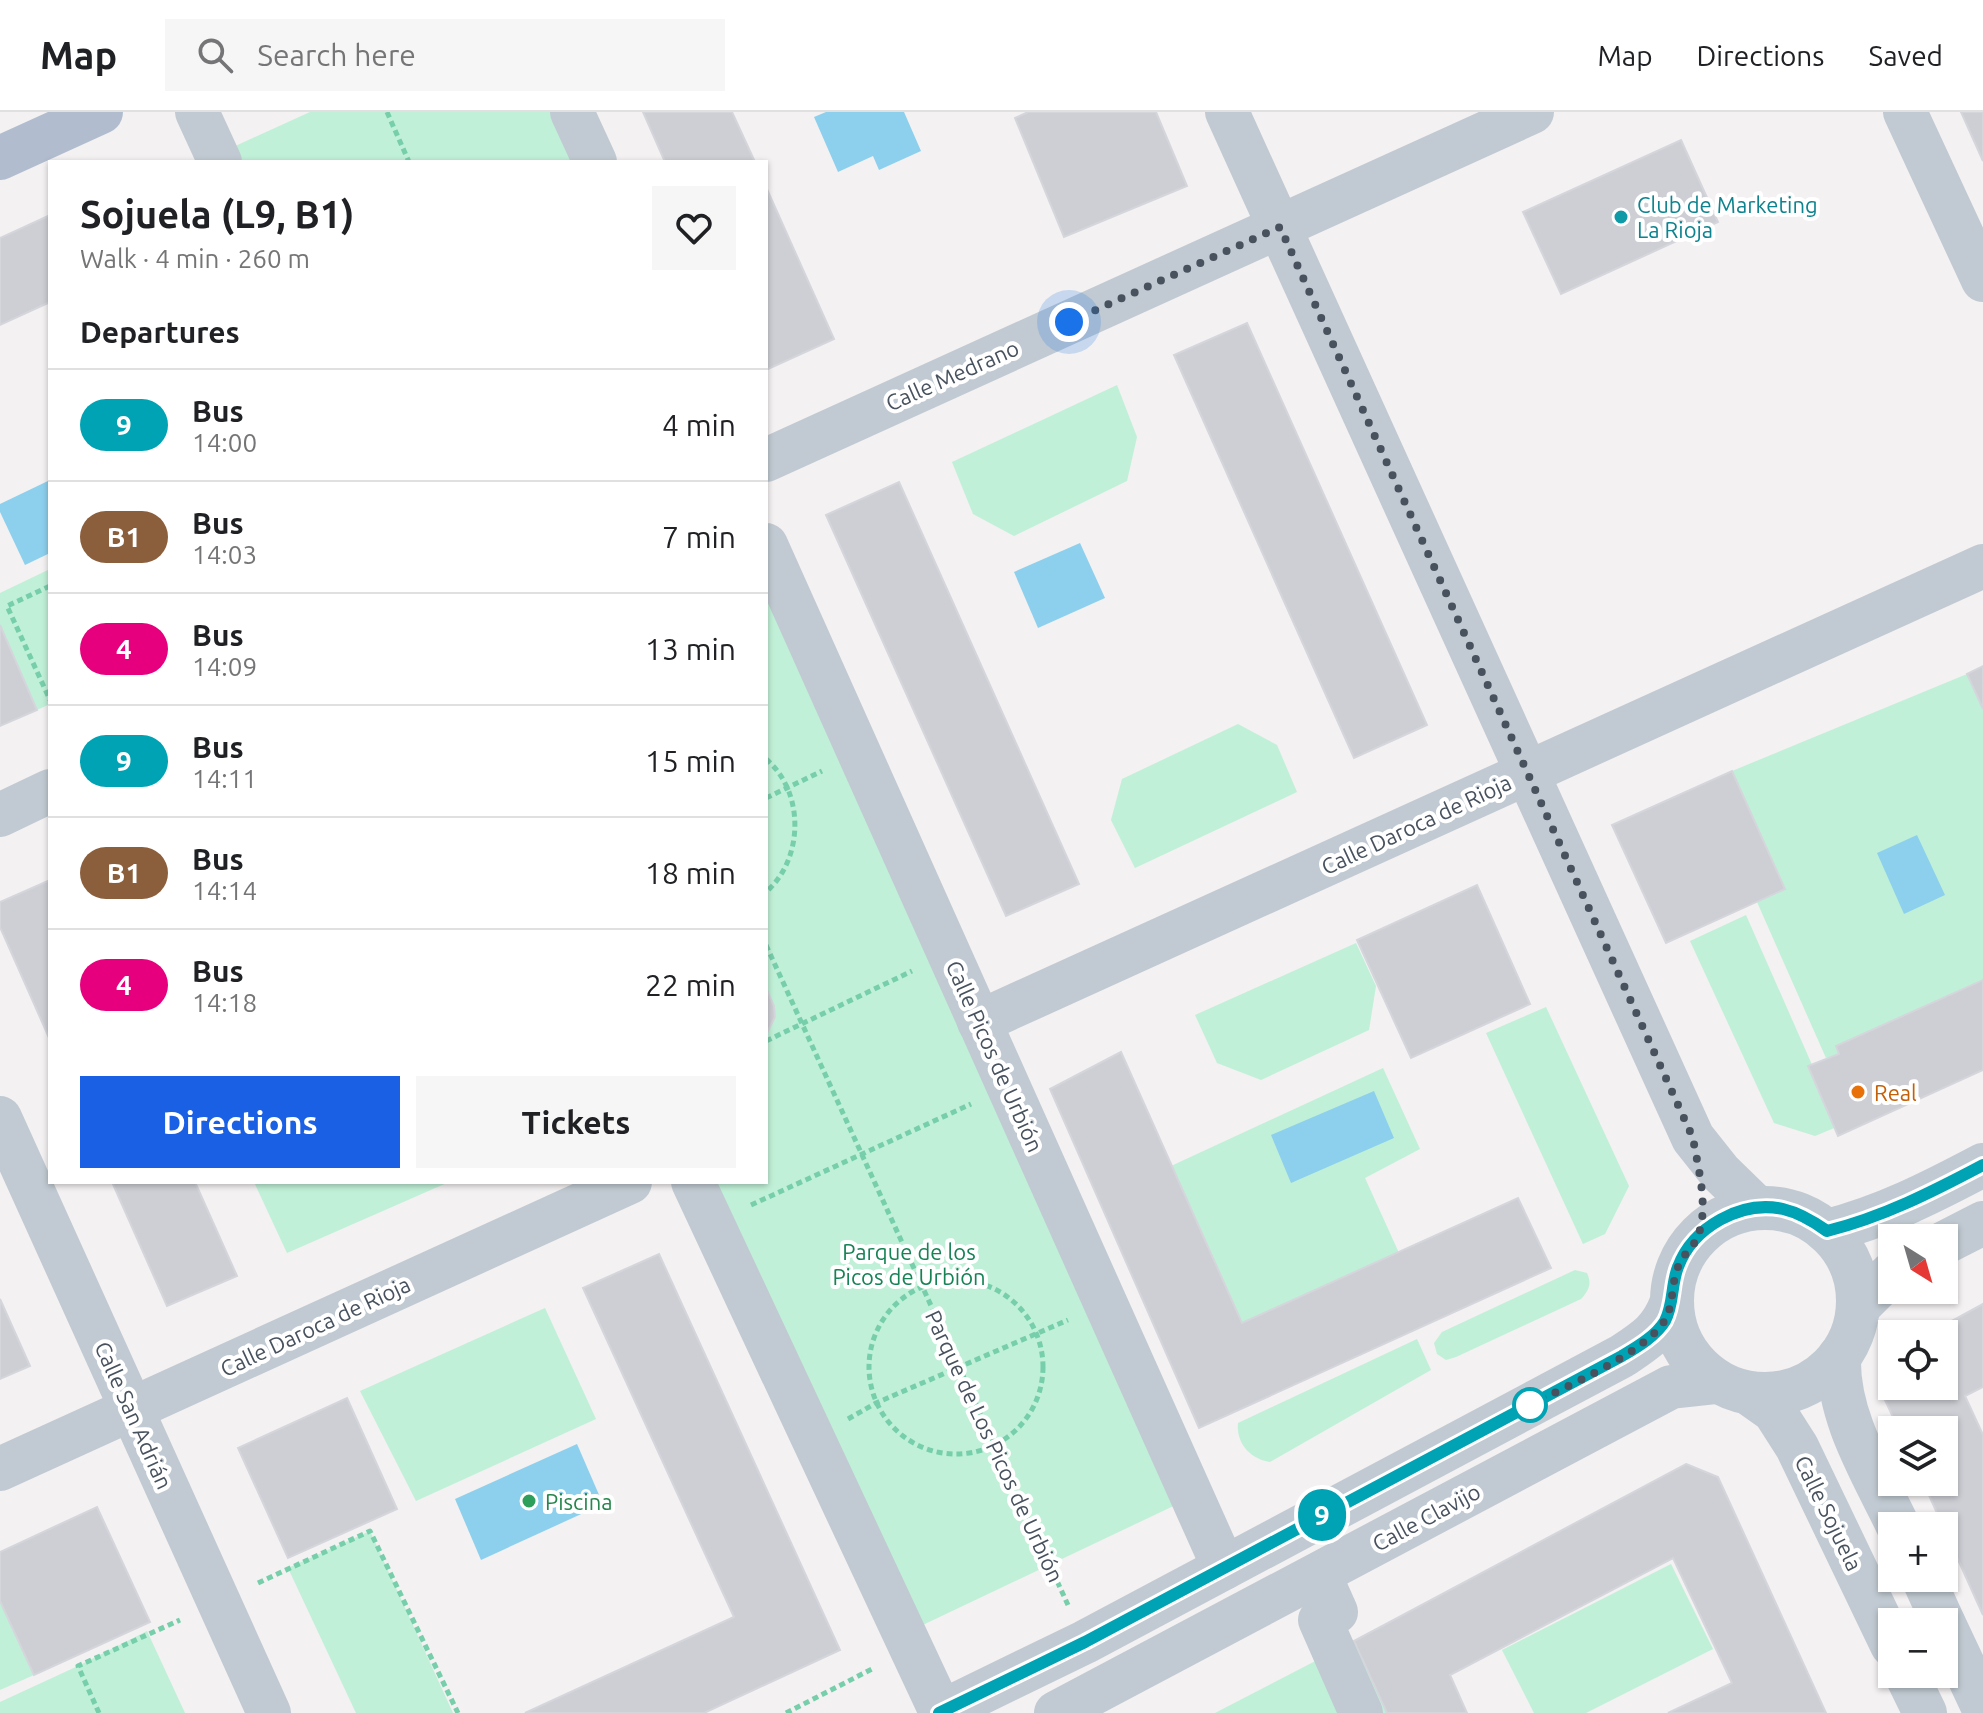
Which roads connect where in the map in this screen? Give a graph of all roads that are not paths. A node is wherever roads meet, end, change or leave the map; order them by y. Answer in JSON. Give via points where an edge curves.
{"nodes":[{"id":1,"x":101,"y":112,"type":"edge"},
{"id":2,"x":197,"y":112,"type":"edge"},
{"id":3,"x":572,"y":112,"type":"edge"},
{"id":4,"x":1227,"y":112,"type":"edge"},
{"id":5,"x":1532,"y":112,"type":"edge"},
{"id":6,"x":1905,"y":112,"type":"edge"},
{"id":7,"x":0,"y":158,"type":"edge"},
{"id":8,"x":219,"y":160,"type":"edge"},
{"id":9,"x":594,"y":160,"type":"edge"},
{"id":10,"x":1280,"y":227,"type":"junction"},
{"id":11,"x":1983,"y":280,"type":"edge"},
{"id":12,"x":768,"y":459,"type":"edge"},
{"id":13,"x":768,"y":549,"type":"edge"},
{"id":14,"x":1983,"y":566,"type":"edge"},
{"id":15,"x":1527,"y":773,"type":"junction"},
{"id":16,"x":48,"y":792,"type":"edge"},
{"id":17,"x":0,"y":815,"type":"edge"},
{"id":18,"x":979,"y":1022,"type":"junction"},
{"id":19,"x":0,"y":1118,"type":"edge"},
{"id":20,"x":1693,"y":1138,"type":"junction"},
{"id":21,"x":1983,"y":1165,"type":"edge"},
{"id":22,"x":626,"y":1184,"type":"edge"},
{"id":23,"x":694,"y":1184,"type":"edge"},
{"id":24,"x":1756,"y":1207,"type":"junction"},
{"id":25,"x":1983,"y":1223,"type":"edge"},
{"id":26,"x":1827,"y":1231,"type":"junction"},
{"id":27,"x":1698,"y":1235,"type":"junction"},
{"id":28,"x":1958,"y":1236,"type":"edge"},
{"id":29,"x":1878,"y":1287,"type":"edge"},
{"id":30,"x":1671,"y":1304,"type":"junction"},
{"id":31,"x":1859,"y":1306,"type":"junction"},
{"id":32,"x":1839,"y":1357,"type":"junction"},
{"id":33,"x":1733,"y":1388,"type":"junction"},
{"id":34,"x":131,"y":1410,"type":"junction"},
{"id":35,"x":0,"y":1469,"type":"edge"},
{"id":36,"x":1892,"y":1512,"type":"edge"},
{"id":37,"x":1224,"y":1568,"type":"junction"},
{"id":38,"x":1319,"y":1574,"type":"junction"},
{"id":39,"x":1878,"y":1616,"type":"edge"},
{"id":40,"x":1958,"y":1653,"type":"edge"},
{"id":41,"x":1913,"y":1688,"type":"edge"},
{"id":42,"x":1983,"y":1707,"type":"edge"},
{"id":43,"x":940,"y":1712,"type":"edge"},
{"id":44,"x":269,"y":1713,"type":"edge"},
{"id":45,"x":1056,"y":1713,"type":"edge"},
{"id":46,"x":1361,"y":1713,"type":"edge"},
{"id":47,"x":1925,"y":1713,"type":"edge"}],
"edges":[{"from":1,"to":7,"type":"main road"},
{"from":2,"to":8,"type":"street"},
{"from":3,"to":9,"type":"street"},
{"from":4,"to":10,"type":"street"},
{"from":5,"to":10,"type":"street","name":"Calle Medrano"},
{"from":6,"to":11,"type":"street"},
{"from":10,"to":12,"type":"street","name":"Calle Medrano"},
{"from":10,"to":15,"type":"street"},
{"from":13,"to":18,"type":"street","name":"Calle Picos de Urbión"},
{"from":14,"to":15,"type":"street","name":"Calle Daroca de Rioja"},
{"from":15,"to":18,"type":"street","name":"Calle Daroca de Rioja"},
{"from":15,"to":20,"type":"street"},
{"from":16,"to":17,"type":"street"},
{"from":18,"to":37,"type":"street","name":"Calle Picos de Urbión"},
{"from":19,"to":34,"type":"street","name":"Calle San Adrián"},
{"from":20,"to":24,"type":"street"},
{"from":20,"to":27,"type":"street","via":[[1703,1194]]},
{"from":21,"to":26,"type":"street","via":[[1867,1221]]},
{"from":22,"to":34,"type":"street","name":"Calle Daroca de Rioja"},
{"from":23,"to":43,"type":"street"},
{"from":24,"to":26,"type":"street","via":[[1806,1216]]},
{"from":24,"to":27,"type":"street","via":[[1725,1216]]},
{"from":25,"to":28,"type":"street"},
{"from":26,"to":31,"type":"street","via":[[1854,1271]]},
{"from":27,"to":30,"type":"street","via":[[1678,1267]]},
{"from":29,"to":31,"type":"street"},
{"from":30,"to":33,"type":"street","via":[[1677,1334],[1693,1361]]},
{"from":30,"to":37,"type":"street","via":[[1664,1322],[1622,1356]]},
{"from":31,"to":32,"type":"street","via":[[1853,1333]]},
{"from":32,"to":33,"type":"street","via":[[1809,1384],[1780,1394]]},
{"from":32,"to":36,"type":"street","via":[[1844,1405]]},
{"from":33,"to":38,"type":"street","name":"Calle Clavijo","via":[[1671,1387]]},
{"from":33,"to":39,"type":"street","name":"Calle Sojuela","via":[[1774,1411],[1797,1447]]},
{"from":34,"to":35,"type":"street","name":"Calle Daroca de Rioja"},
{"from":34,"to":44,"type":"street","name":"Calle San Adrián"},
{"from":37,"to":43,"type":"street"},
{"from":38,"to":45,"type":"street","name":"Calle Clavijo"},
{"from":38,"to":46,"type":"street","via":[[1336,1612],[1320,1620]]},
{"from":40,"to":42,"type":"street"},
{"from":41,"to":47,"type":"street"}]}
